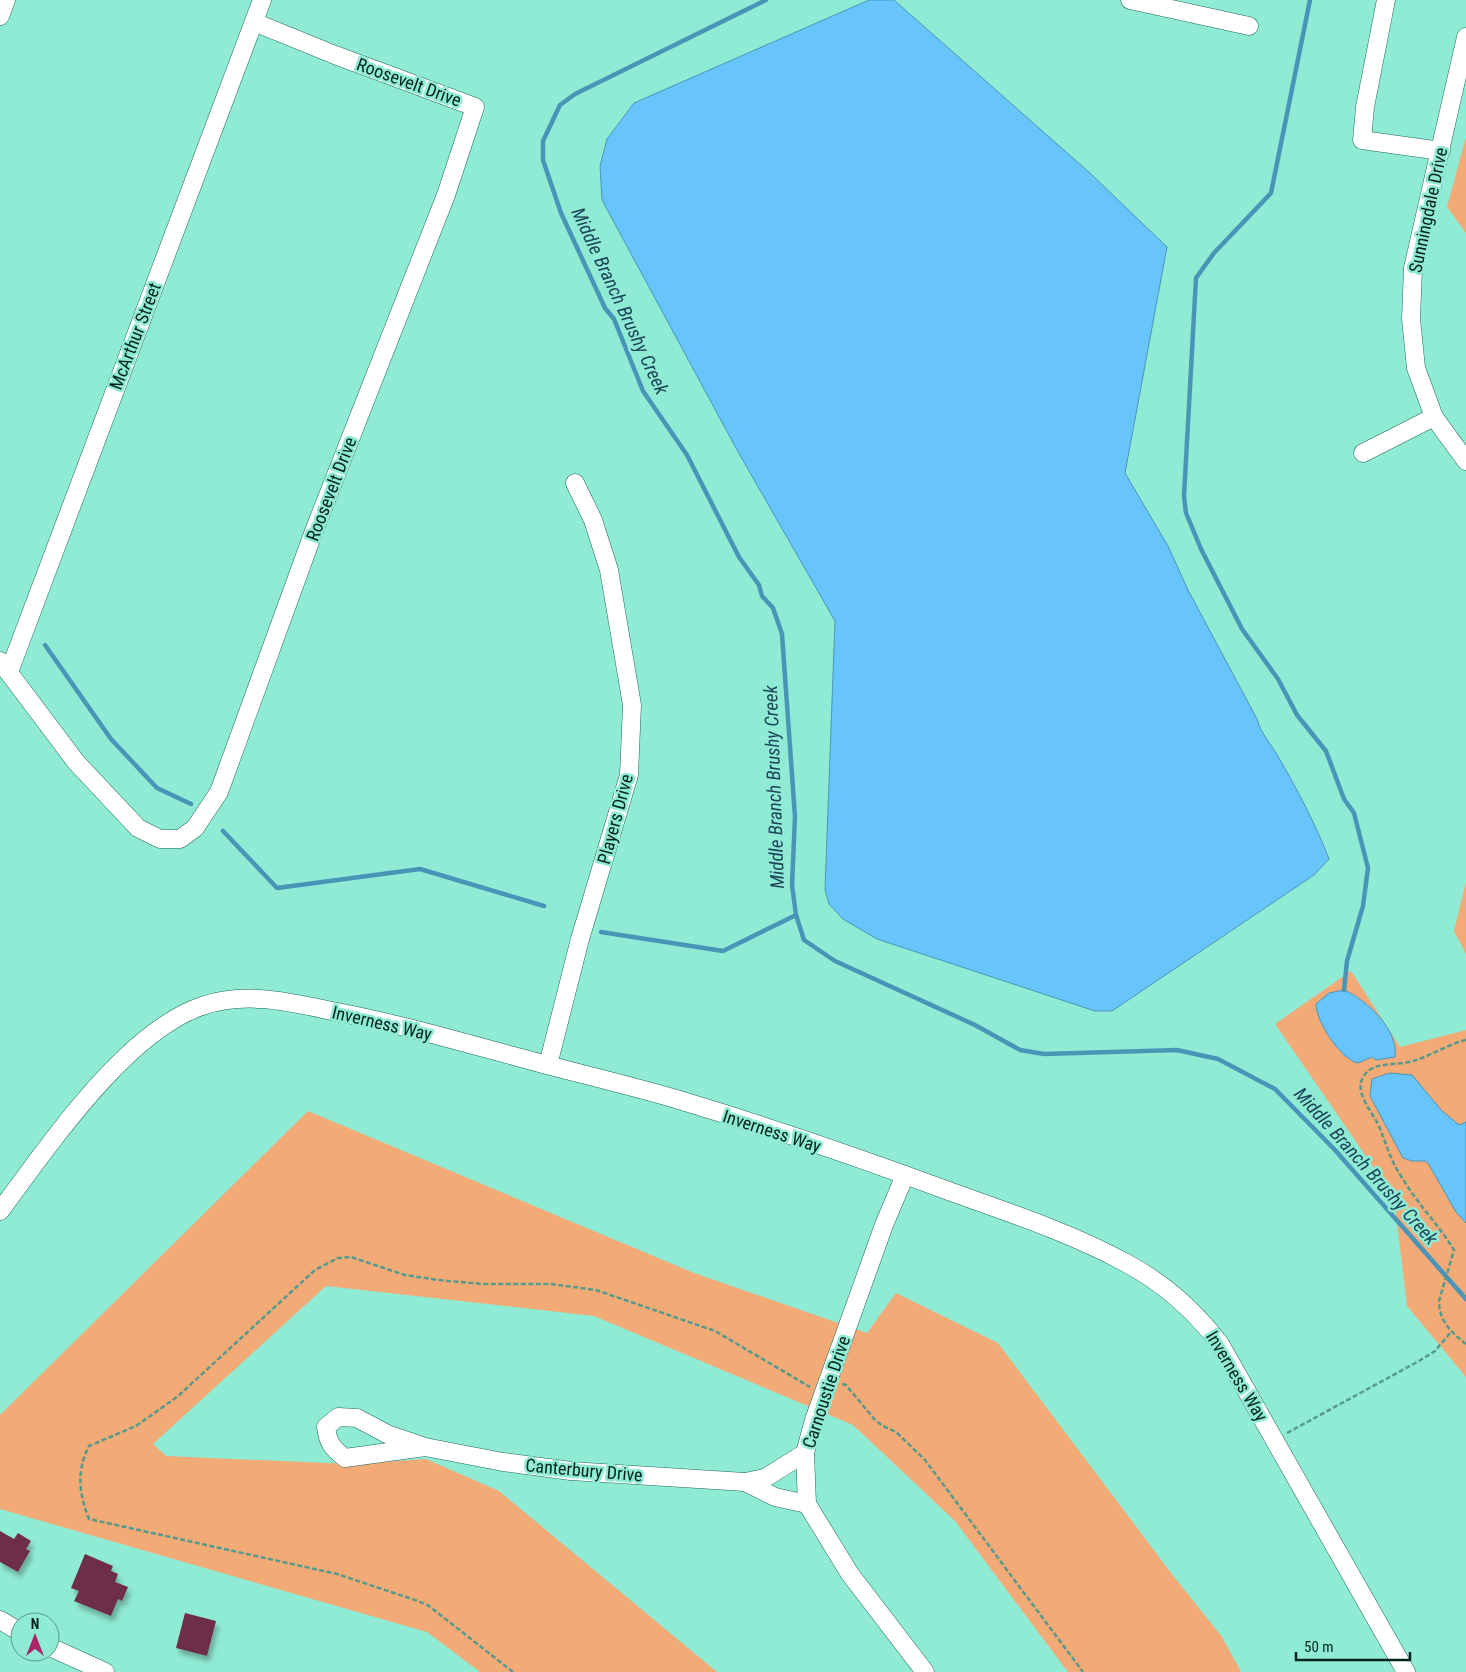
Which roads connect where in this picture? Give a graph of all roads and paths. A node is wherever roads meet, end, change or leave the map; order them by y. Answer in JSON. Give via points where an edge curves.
{"nodes":[{"id":1,"x":6,"y":0,"type":"edge"},
{"id":2,"x":262,"y":0,"type":"edge"},
{"id":3,"x":1130,"y":0,"type":"edge"},
{"id":4,"x":1386,"y":0,"type":"edge"},
{"id":5,"x":0,"y":16,"type":"edge"},
{"id":6,"x":254,"y":22,"type":"junction"},
{"id":7,"x":1249,"y":26,"type":"dead end"},
{"id":8,"x":1464,"y":48,"type":"edge"},
{"id":9,"x":1441,"y":151,"type":"junction"},
{"id":10,"x":1434,"y":417,"type":"junction"},
{"id":11,"x":1363,"y":453,"type":"dead end"},
{"id":12,"x":1466,"y":461,"type":"edge"},
{"id":13,"x":575,"y":484,"type":"dead end"},
{"id":14,"x":5,"y":667,"type":"edge"},
{"id":15,"x":1466,"y":1040,"type":"edge"},
{"id":16,"x":548,"y":1066,"type":"junction"},
{"id":17,"x":905,"y":1175,"type":"junction"},
{"id":18,"x":0,"y":1212,"type":"edge"},
{"id":19,"x":1451,"y":1332,"type":"junction"},
{"id":20,"x":1466,"y":1344,"type":"edge"},
{"id":21,"x":825,"y":1385,"type":"junction"},
{"id":22,"x":1274,"y":1440,"type":"junction"},
{"id":23,"x":425,"y":1447,"type":"junction"},
{"id":24,"x":805,"y":1453,"type":"junction"},
{"id":25,"x":745,"y":1482,"type":"junction"},
{"id":26,"x":807,"y":1504,"type":"junction"},
{"id":27,"x":60,"y":1651,"type":"edge"},
{"id":28,"x":105,"y":1672,"type":"edge"},
{"id":29,"x":513,"y":1672,"type":"edge"},
{"id":30,"x":925,"y":1672,"type":"edge"},
{"id":31,"x":1083,"y":1672,"type":"edge"},
{"id":32,"x":1406,"y":1672,"type":"edge"}],
"edges":[{"from":1,"to":5,"type":"street"},
{"from":2,"to":6,"type":"street","name":"McArthur Street"},
{"from":3,"to":7,"type":"street"},
{"from":4,"to":9,"type":"street","via":[[1362,140]]},
{"from":6,"to":14,"type":"street","name":"McArthur Street"},
{"from":6,"to":14,"type":"street","name":"Roosevelt Drive","via":[[475,107],[446,195],[318,522],[219,792],[195,828],[180,839],[160,839],[138,828],[76,762]]},
{"from":8,"to":9,"type":"street","name":"Sunningdale Drive"},
{"from":9,"to":10,"type":"street","name":"Sunningdale Drive","via":[[1413,268],[1411,319],[1416,368]]},
{"from":10,"to":11,"type":"street"},
{"from":10,"to":12,"type":"street","name":"Sunningdale Drive"},
{"from":13,"to":16,"type":"street","name":"Players Drive","via":[[593,520],[609,570],[632,705],[629,775],[580,939]]},
{"from":15,"to":19,"type":"path","via":[[1412,1062],[1373,1068],[1361,1082],[1363,1100],[1381,1130],[1387,1153],[1401,1178],[1454,1250],[1439,1301],[1439,1310]]},
{"from":16,"to":17,"type":"street","name":"Inverness Way","via":[[675,1099]]},
{"from":16,"to":18,"type":"street","name":"Inverness Way","via":[[386,1021],[272,999],[236,998],[201,1006],[164,1025],[128,1054],[62,1127]]},
{"from":17,"to":21,"type":"street","name":"Carnoustie Drive"},
{"from":17,"to":22,"type":"street","name":"Inverness Way","via":[[1059,1232],[1128,1263],[1172,1292],[1220,1344]]},
{"from":19,"to":20,"type":"path"},
{"from":19,"to":22,"type":"path","via":[[1435,1351],[1419,1361]]},
{"from":21,"to":24,"type":"street","name":"Carnoustie Drive"},
{"from":21,"to":29,"type":"path","via":[[806,1387],[715,1331],[596,1290],[551,1284],[438,1280],[405,1275],[351,1257],[338,1258],[315,1270],[177,1398],[136,1426],[89,1446],[79,1484],[89,1519],[337,1574],[418,1601],[430,1606]]},
{"from":21,"to":31,"type":"path","via":[[846,1385],[875,1420],[913,1445]]},
{"from":22,"to":32,"type":"street","name":"Inverness Way"},
{"from":23,"to":23,"type":"street","name":"Canterbury Drive","via":[[387,1434],[357,1418],[338,1417],[326,1427],[328,1442],[345,1458]]},
{"from":23,"to":25,"type":"street","name":"Canterbury Drive","via":[[571,1471]]},
{"from":24,"to":25,"type":"street","name":"Canterbury Drive","via":[[765,1478]]},
{"from":24,"to":26,"type":"street","name":"Carnoustie Drive"},
{"from":25,"to":26,"type":"street","name":"Canterbury Drive","via":[[775,1497]]},
{"from":26,"to":30,"type":"street","name":"Carnoustie Drive","via":[[850,1574]]},
{"from":27,"to":28,"type":"street"}]}
